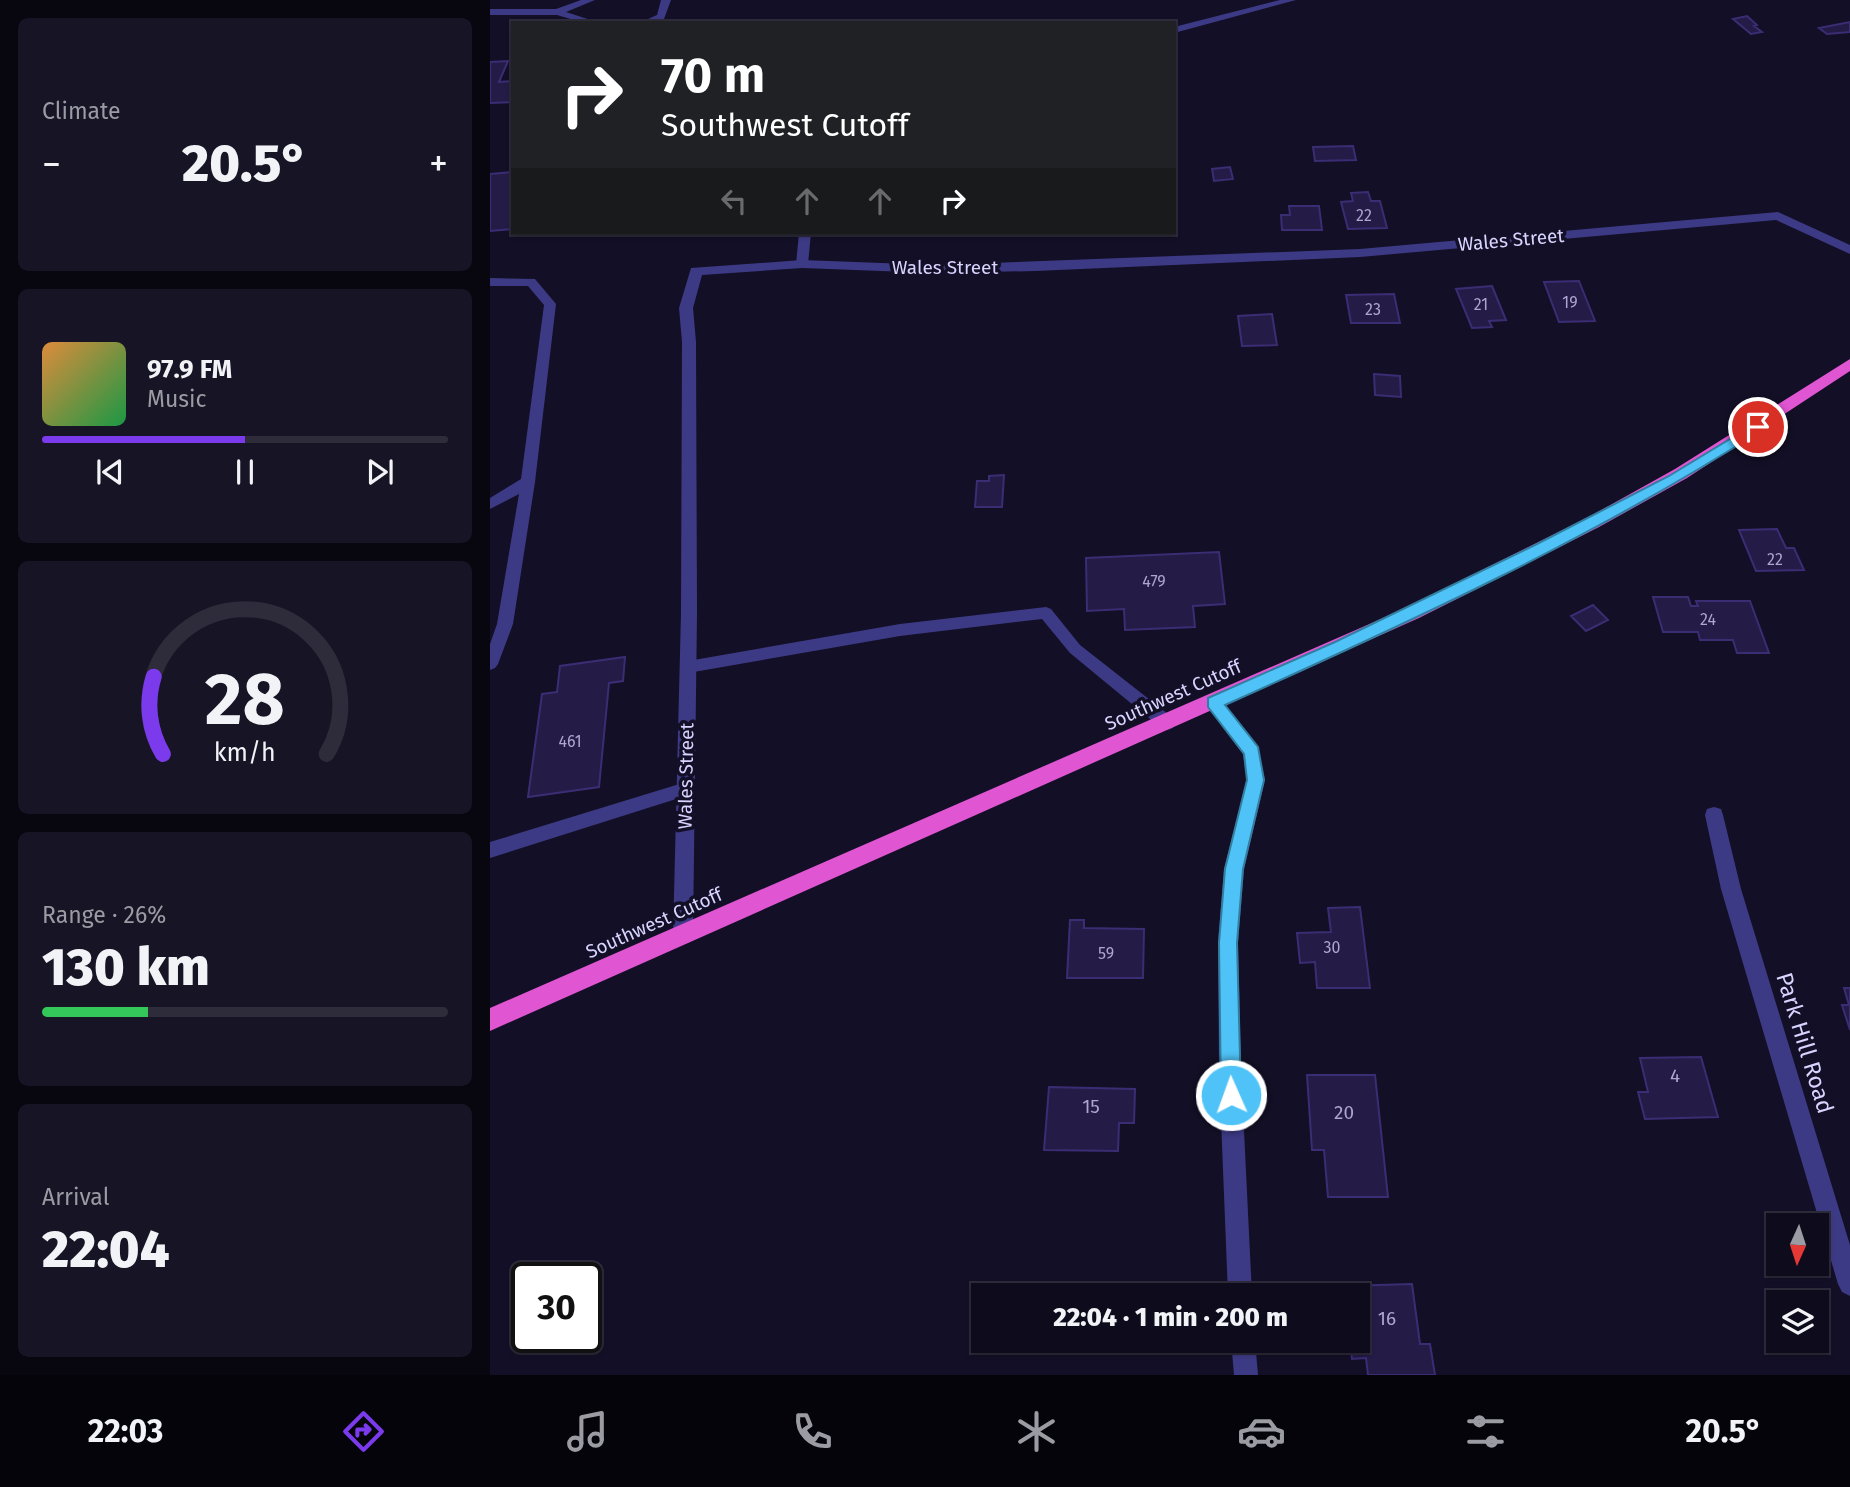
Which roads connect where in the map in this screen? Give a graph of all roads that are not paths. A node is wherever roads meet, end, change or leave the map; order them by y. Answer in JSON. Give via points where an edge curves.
{"nodes":[{"id":1,"x":590,"y":0,"type":"edge"},
{"id":2,"x":666,"y":0,"type":"edge"},
{"id":3,"x":1291,"y":0,"type":"edge"},
{"id":4,"x":490,"y":12,"type":"edge"},
{"id":5,"x":557,"y":12,"type":"junction"},
{"id":6,"x":588,"y":21,"type":"edge"},
{"id":7,"x":650,"y":21,"type":"edge"},
{"id":8,"x":1176,"y":29,"type":"edge"},
{"id":9,"x":806,"y":235,"type":"edge"},
{"id":10,"x":1850,"y":250,"type":"edge"},
{"id":11,"x":802,"y":264,"type":"junction"},
{"id":12,"x":490,"y":282,"type":"edge"},
{"id":13,"x":1850,"y":364,"type":"edge"},
{"id":14,"x":528,"y":482,"type":"junction"},
{"id":15,"x":490,"y":504,"type":"edge"},
{"id":16,"x":490,"y":664,"type":"edge"},
{"id":17,"x":688,"y":667,"type":"junction"},
{"id":18,"x":1214,"y":703,"type":"junction"},
{"id":19,"x":1167,"y":723,"type":"junction"},
{"id":20,"x":686,"y":789,"type":"junction"},
{"id":21,"x":1714,"y":815,"type":"dead end"},
{"id":22,"x":490,"y":850,"type":"edge"},
{"id":23,"x":683,"y":935,"type":"junction"},
{"id":24,"x":490,"y":1020,"type":"edge"},
{"id":25,"x":1239,"y":1283,"type":"edge"},
{"id":26,"x":1850,"y":1284,"type":"edge"},
{"id":27,"x":1244,"y":1353,"type":"edge"},
{"id":28,"x":1246,"y":1375,"type":"edge"}],
"edges":[{"from":1,"to":5,"type":"lane"},
{"from":2,"to":7,"type":"lane","via":[[661,17]]},
{"from":3,"to":8,"type":"lane"},
{"from":4,"to":5,"type":"lane"},
{"from":5,"to":6,"type":"lane"},
{"from":9,"to":11,"type":"lane"},
{"from":10,"to":11,"type":"street","name":"Wales Street","via":[[1778,216],[1360,253],[947,269]]},
{"from":11,"to":17,"type":"street","name":"Wales Street","via":[[696,271],[691,280],[686,308]]},
{"from":12,"to":14,"type":"lane","via":[[531,282],[550,304]]},
{"from":13,"to":18,"type":"highway","name":"Southwest Cutoff","via":[[1674,480],[1543,548]]},
{"from":14,"to":15,"type":"lane"},
{"from":14,"to":16,"type":"lane","via":[[505,624]]},
{"from":17,"to":19,"type":"lane","via":[[900,631],[1046,613],[1075,649]]},
{"from":17,"to":20,"type":"street","name":"Wales Street"},
{"from":18,"to":19,"type":"highway","name":"Southwest Cutoff"},
{"from":18,"to":25,"type":"street","via":[[1252,752],[1256,780],[1234,869],[1228,943]]},
{"from":19,"to":23,"type":"highway","name":"Southwest Cutoff"},
{"from":20,"to":22,"type":"lane"},
{"from":20,"to":23,"type":"street","name":"Wales Street"},
{"from":21,"to":26,"type":"street","name":"Park Hill Road","via":[[1731,889]]},
{"from":23,"to":24,"type":"highway","name":"Southwest Cutoff"},
{"from":27,"to":28,"type":"street"}]}
